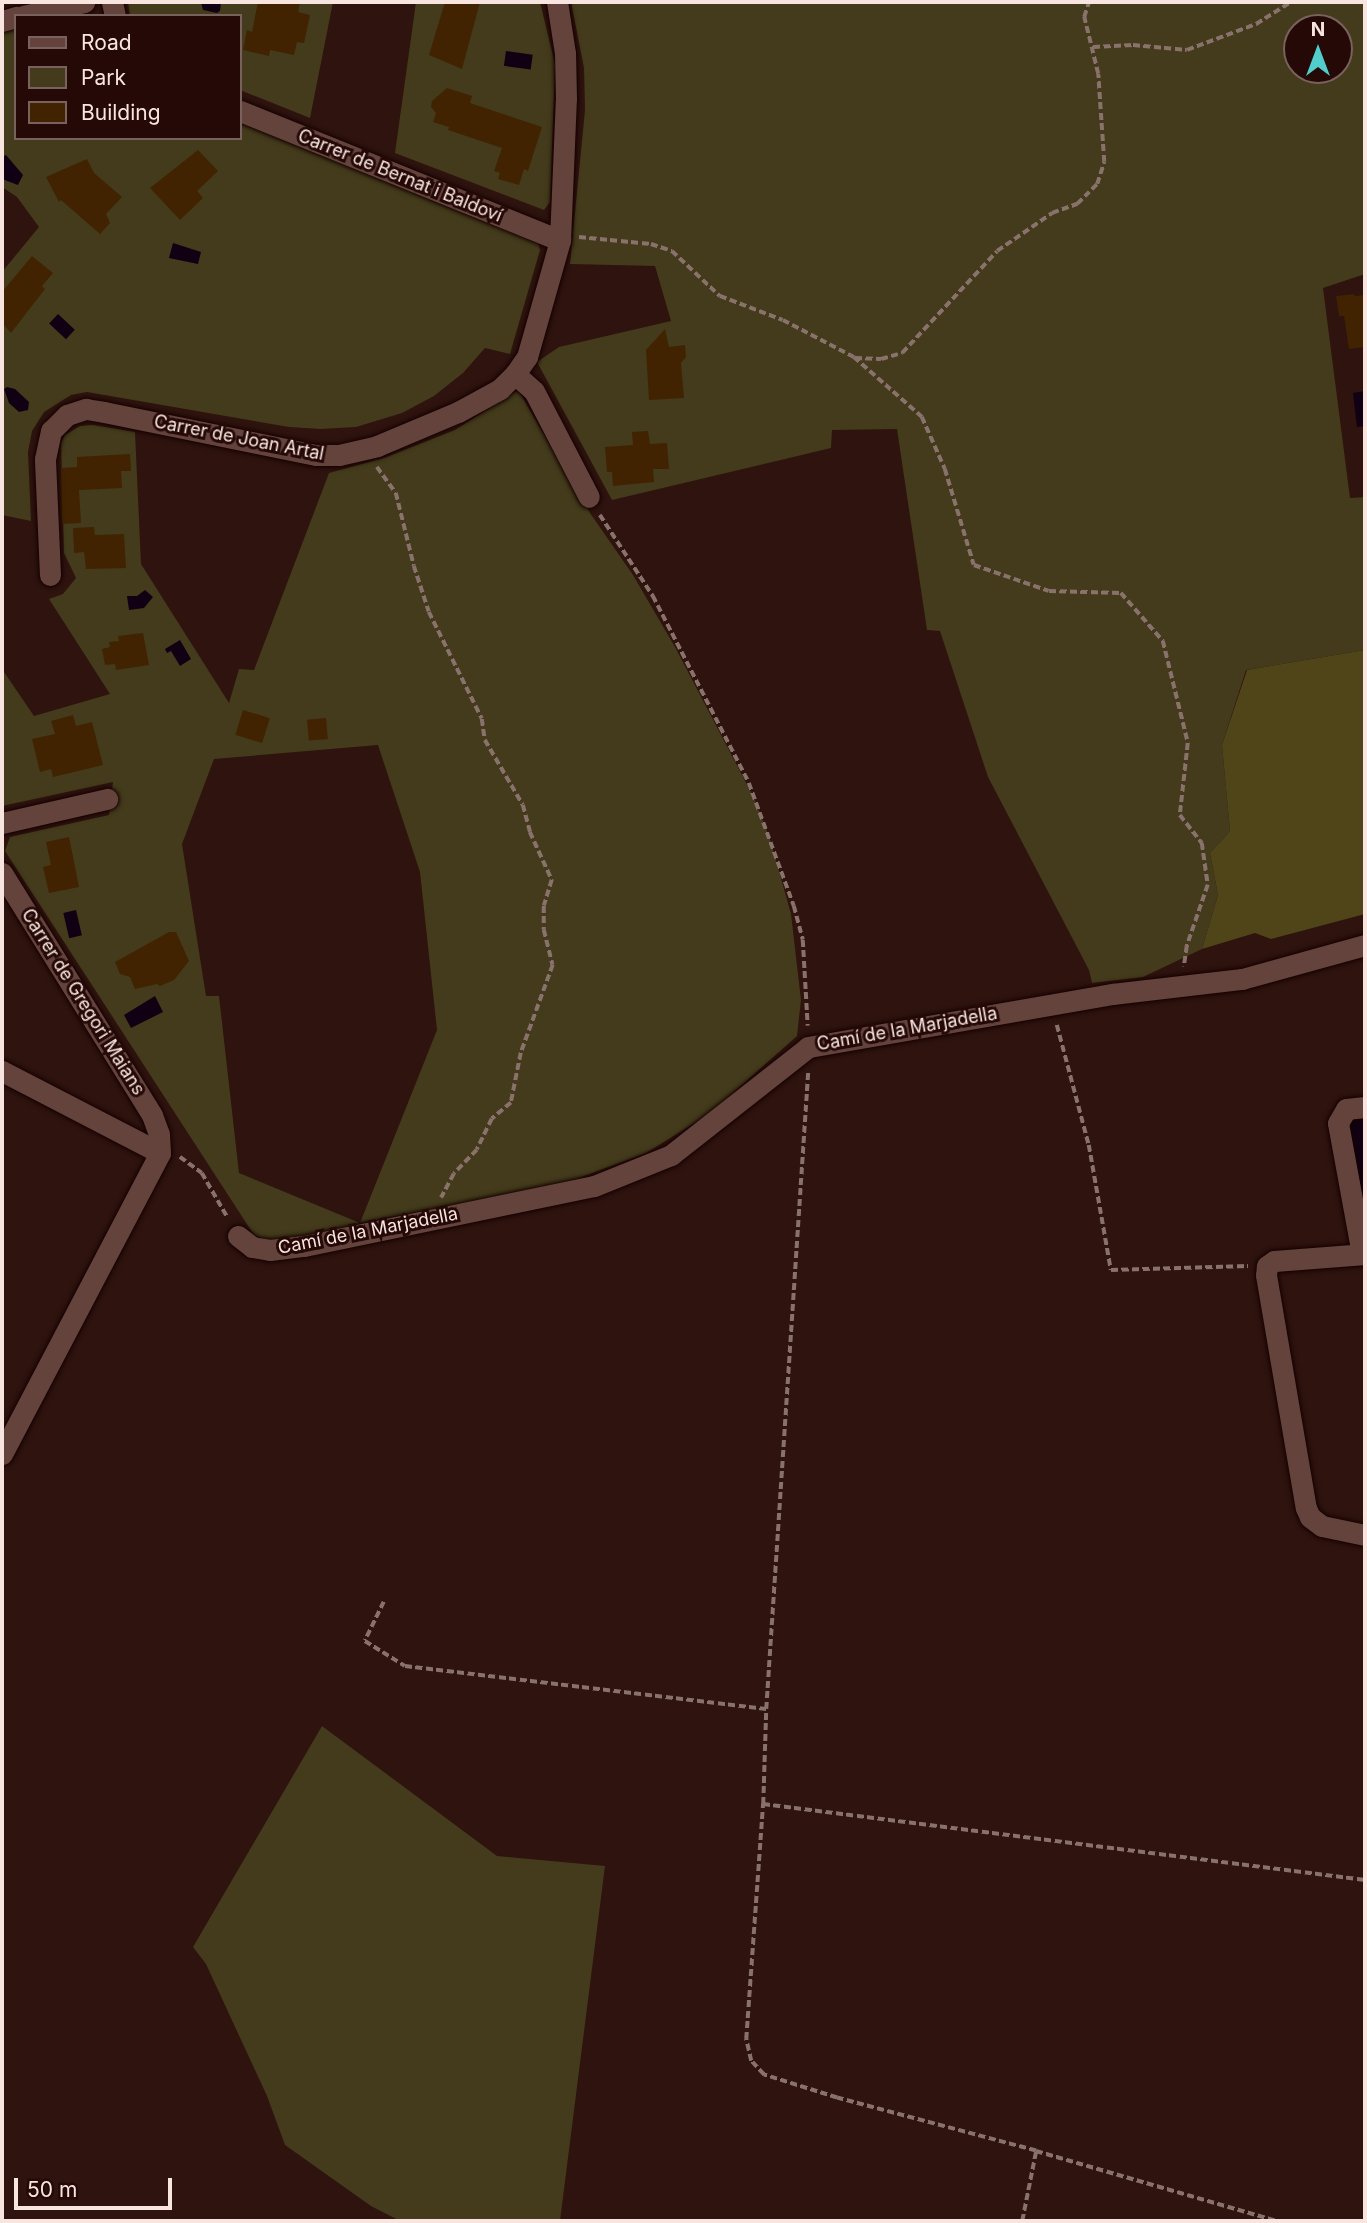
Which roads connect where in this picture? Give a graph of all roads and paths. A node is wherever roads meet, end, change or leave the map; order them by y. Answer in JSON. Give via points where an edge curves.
{"nodes":[{"id":1,"x":84,"y":2,"type":"edge"},
{"id":2,"x":557,"y":2,"type":"edge"},
{"id":3,"x":1089,"y":2,"type":"edge"},
{"id":4,"x":1291,"y":2,"type":"edge"},
{"id":5,"x":32,"y":14,"type":"edge"},
{"id":6,"x":1093,"y":47,"type":"junction"},
{"id":7,"x":242,"y":112,"type":"edge"},
{"id":8,"x":560,"y":240,"type":"junction"},
{"id":9,"x":854,"y":358,"type":"junction"},
{"id":10,"x":515,"y":374,"type":"junction"},
{"id":11,"x":362,"y":450,"type":"junction"},
{"id":12,"x":589,"y":497,"type":"joint"},
{"id":13,"x":50,"y":575,"type":"dead end"},
{"id":14,"x":107,"y":799,"type":"dead end"},
{"id":15,"x":2,"y":823,"type":"edge"},
{"id":16,"x":2,"y":873,"type":"edge"},
{"id":17,"x":1365,"y":945,"type":"edge"},
{"id":18,"x":1182,"y":987,"type":"junction"},
{"id":19,"x":1051,"y":1004,"type":"junction"},
{"id":20,"x":808,"y":1047,"type":"junction"},
{"id":21,"x":2,"y":1071,"type":"edge"},
{"id":22,"x":1365,"y":1107,"type":"edge"},
{"id":23,"x":160,"y":1143,"type":"junction"},
{"id":24,"x":436,"y":1218,"type":"junction"},
{"id":25,"x":238,"y":1236,"type":"joint"},
{"id":26,"x":1364,"y":1254,"type":"edge"},
{"id":27,"x":1267,"y":1266,"type":"junction"},
{"id":28,"x":2,"y":1454,"type":"edge"},
{"id":29,"x":1365,"y":1535,"type":"edge"},
{"id":30,"x":384,"y":1602,"type":"dead end"},
{"id":31,"x":766,"y":1709,"type":"junction"},
{"id":32,"x":763,"y":1804,"type":"junction"},
{"id":33,"x":1365,"y":1880,"type":"edge"},
{"id":34,"x":1036,"y":2151,"type":"junction"},
{"id":35,"x":1022,"y":2221,"type":"edge"},
{"id":36,"x":1277,"y":2221,"type":"edge"}],
"edges":[{"from":1,"to":5,"type":"street"},
{"from":2,"to":8,"type":"street","name":"Carrer de Joan Artal","via":[[566,99]]},
{"from":3,"to":6,"type":"path","via":[[1084,17]]},
{"from":4,"to":6,"type":"path","via":[[1256,24],[1187,50]]},
{"from":6,"to":9,"type":"path","via":[[1104,162],[1097,184],[1077,204],[1052,213],[997,251],[902,353],[881,359]]},
{"from":7,"to":8,"type":"street","name":"Carrer de Bernat i Baldoví"},
{"from":8,"to":9,"type":"path","via":[[586,235],[672,251],[720,296],[783,320]]},
{"from":8,"to":10,"type":"street","name":"Carrer de Joan Artal","via":[[527,357]]},
{"from":9,"to":18,"type":"path","via":[[922,418],[945,469],[974,565],[1049,591],[1121,593],[1163,641],[1188,743],[1180,815],[1202,844],[1208,885],[1187,946]]},
{"from":10,"to":11,"type":"street","name":"Carrer de Joan Artal","via":[[500,389],[458,412]]},
{"from":10,"to":12,"type":"street","via":[[534,391]]},
{"from":11,"to":13,"type":"street","name":"Carrer de Joan Artal","via":[[316,455],[86,409],[67,415],[51,431],[45,458]]},
{"from":11,"to":24,"type":"path","via":[[396,493],[429,611],[482,719],[494,759],[523,805],[552,880],[544,906],[544,930],[553,965],[521,1053],[511,1103],[492,1119],[477,1150],[442,1192]]},
{"from":12,"to":20,"type":"path","via":[[653,596],[749,783],[803,940]]},
{"from":14,"to":15,"type":"street"},
{"from":16,"to":23,"type":"street","name":"Carrer de Gregori Maians","via":[[152,1115]]},
{"from":17,"to":18,"type":"street","name":"Camí de la Marjadella","via":[[1242,979]]},
{"from":18,"to":19,"type":"street","name":"Camí de la Marjadella"},
{"from":19,"to":20,"type":"street","name":"Camí de la Marjadella"},
{"from":19,"to":27,"type":"path","via":[[1089,1144],[1111,1270]]},
{"from":20,"to":24,"type":"street","name":"Camí de la Marjadella","via":[[671,1155],[594,1186]]},
{"from":20,"to":31,"type":"path"},
{"from":21,"to":23,"type":"street"},
{"from":22,"to":26,"type":"street","via":[[1346,1109],[1338,1124]]},
{"from":23,"to":25,"type":"path","via":[[202,1173]]},
{"from":23,"to":28,"type":"street"},
{"from":24,"to":25,"type":"street","name":"Camí de la Marjadella","via":[[270,1250],[252,1247]]},
{"from":26,"to":27,"type":"street","via":[[1274,1261]]},
{"from":27,"to":29,"type":"street","via":[[1306,1508],[1322,1526]]},
{"from":30,"to":31,"type":"path","via":[[365,1641],[405,1666]]},
{"from":31,"to":32,"type":"path"},
{"from":32,"to":33,"type":"path"},
{"from":32,"to":34,"type":"path","via":[[746,2039],[751,2061],[764,2075]]},
{"from":34,"to":35,"type":"path"},
{"from":34,"to":36,"type":"path"}]}
